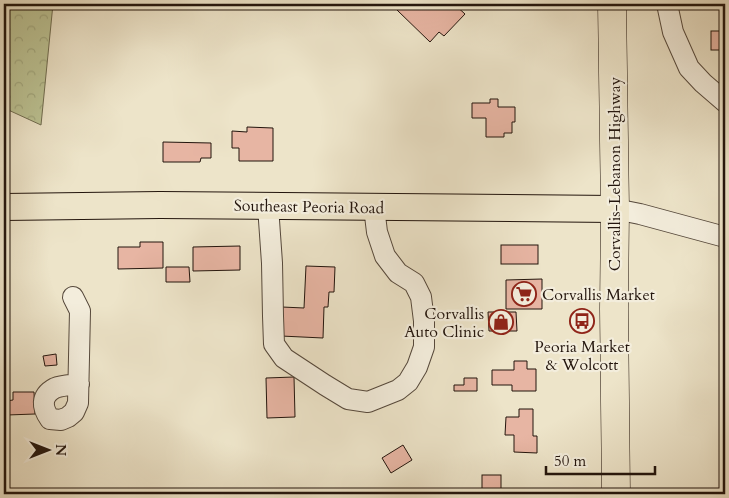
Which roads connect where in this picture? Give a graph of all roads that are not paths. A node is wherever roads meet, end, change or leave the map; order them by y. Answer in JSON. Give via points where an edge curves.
{"nodes":[{"id":1,"x":612,"y":4,"type":"edge"},
{"id":2,"x":667,"y":4,"type":"edge"},
{"id":3,"x":725,"y":102,"type":"edge"},
{"id":4,"x":268,"y":206,"type":"junction"},
{"id":5,"x":4,"y":207,"type":"edge"},
{"id":6,"x":374,"y":207,"type":"junction"},
{"id":7,"x":615,"y":210,"type":"junction"},
{"id":8,"x":725,"y":237,"type":"edge"},
{"id":9,"x":73,"y":297,"type":"dead end"},
{"id":10,"x":79,"y":384,"type":"dead end"},
{"id":11,"x":616,"y":494,"type":"edge"}],
"edges":[{"from":1,"to":7,"type":"highway","name":"Corvallis-Lebanon Highway"},
{"from":2,"to":3,"type":"street","via":[[673,32],[689,68]]},
{"from":4,"to":5,"type":"main road","name":"Southeast Peoria Road"},
{"from":4,"to":6,"type":"main road","name":"Southeast Peoria Road"},
{"from":4,"to":6,"type":"street","via":[[274,344],[284,358],[325,385],[348,399],[368,402],[398,390],[408,382],[424,347],[420,297],[414,283],[398,273],[385,256],[377,232]]},
{"from":6,"to":7,"type":"main road","name":"Southeast Peoria Road"},
{"from":7,"to":8,"type":"street","via":[[646,215]]},
{"from":7,"to":11,"type":"highway","name":"Corvallis-Lebanon Highway"},
{"from":9,"to":10,"type":"street","via":[[80,312]]}]}
